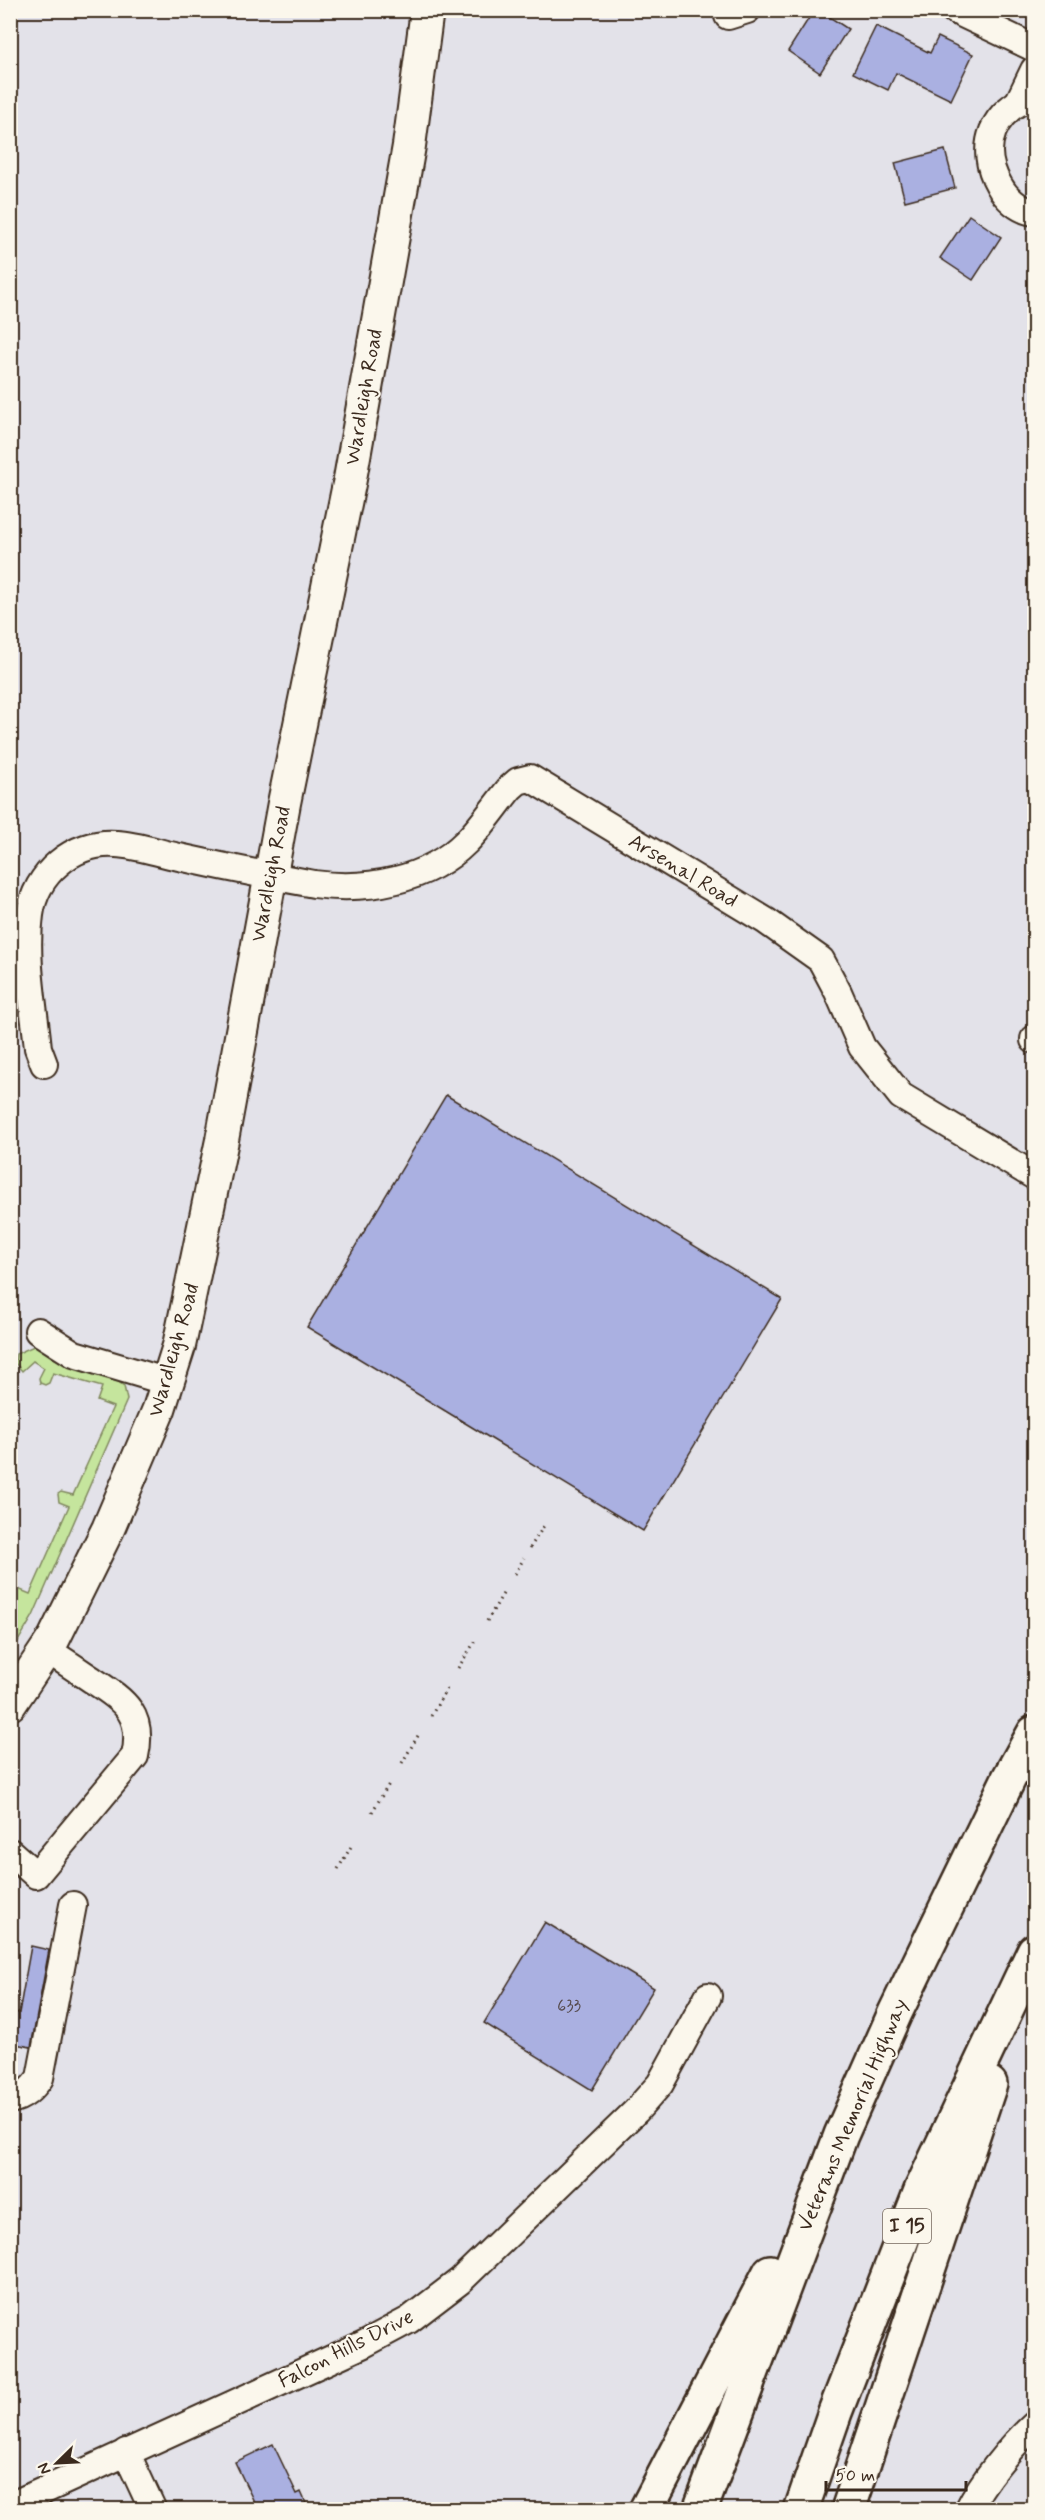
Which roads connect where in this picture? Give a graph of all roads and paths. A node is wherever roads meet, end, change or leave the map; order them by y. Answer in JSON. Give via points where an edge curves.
{"nodes":[{"id":1,"x":427,"y":10,"type":"edge"},
{"id":2,"x":954,"y":10,"type":"edge"},
{"id":3,"x":1035,"y":48,"type":"edge"},
{"id":4,"x":1035,"y":70,"type":"edge"},
{"id":5,"x":1027,"y":99,"type":"edge"},
{"id":6,"x":1035,"y":212,"type":"edge"},
{"id":7,"x":271,"y":877,"type":"junction"},
{"id":8,"x":44,"y":1064,"type":"dead end"},
{"id":9,"x":1035,"y":1176,"type":"edge"},
{"id":10,"x":38,"y":1332,"type":"dead end"},
{"id":11,"x":168,"y":1382,"type":"junction"},
{"id":12,"x":545,"y":1524,"type":"dead end"},
{"id":13,"x":530,"y":1548,"type":"dead end"},
{"id":14,"x":524,"y":1558,"type":"dead end"},
{"id":15,"x":515,"y":1574,"type":"dead end"},
{"id":16,"x":504,"y":1592,"type":"dead end"},
{"id":17,"x":487,"y":1621,"type":"dead end"},
{"id":18,"x":476,"y":1641,"type":"dead end"},
{"id":19,"x":47,"y":1650,"type":"junction"},
{"id":20,"x":458,"y":1668,"type":"dead end"},
{"id":21,"x":447,"y":1688,"type":"dead end"},
{"id":22,"x":10,"y":1704,"type":"edge"},
{"id":23,"x":431,"y":1716,"type":"dead end"},
{"id":24,"x":1035,"y":1733,"type":"edge"},
{"id":25,"x":419,"y":1734,"type":"dead end"},
{"id":26,"x":402,"y":1763,"type":"dead end"},
{"id":27,"x":390,"y":1784,"type":"dead end"},
{"id":28,"x":372,"y":1812,"type":"dead end"},
{"id":29,"x":352,"y":1845,"type":"dead end"},
{"id":30,"x":10,"y":1852,"type":"edge"},
{"id":31,"x":338,"y":1869,"type":"dead end"},
{"id":32,"x":73,"y":1905,"type":"dead end"},
{"id":33,"x":1035,"y":1951,"type":"edge"},
{"id":34,"x":10,"y":1992,"type":"edge"},
{"id":35,"x":22,"y":1994,"type":"dead end"},
{"id":36,"x":708,"y":1996,"type":"dead end"},
{"id":37,"x":10,"y":2100,"type":"edge"},
{"id":38,"x":841,"y":2135,"type":"junction"},
{"id":39,"x":1035,"y":2425,"type":"edge"},
{"id":40,"x":126,"y":2452,"type":"junction"},
{"id":41,"x":10,"y":2506,"type":"edge"},
{"id":42,"x":153,"y":2510,"type":"edge"},
{"id":43,"x":646,"y":2510,"type":"edge"},
{"id":44,"x":700,"y":2510,"type":"edge"},
{"id":45,"x":801,"y":2510,"type":"edge"},
{"id":46,"x":848,"y":2510,"type":"edge"},
{"id":47,"x":968,"y":2510,"type":"edge"}],
"edges":[{"from":1,"to":7,"type":"main road","name":"Wardleigh Road","via":[[409,146],[352,467]]},
{"from":2,"to":3,"type":"street"},
{"from":4,"to":5,"type":"street"},
{"from":5,"to":6,"type":"street","via":[[1003,114],[992,132],[988,153],[990,170],[1005,196]]},
{"from":7,"to":8,"type":"street","via":[[116,844],[75,852],[61,861],[34,895],[28,936],[38,1048]]},
{"from":7,"to":9,"type":"street","name":"Arsenal Road","via":[[353,887],[429,869],[466,843],[510,788],[530,778],[766,921],[821,960],[862,1047],[901,1096]]},
{"from":7,"to":11,"type":"main road","name":"Wardleigh Road","via":[[195,1275]]},
{"from":10,"to":11,"type":"street","via":[[74,1354]]},
{"from":11,"to":19,"type":"main road","name":"Wardleigh Road","via":[[108,1529]]},
{"from":12,"to":13,"type":"path"},
{"from":14,"to":15,"type":"path"},
{"from":16,"to":17,"type":"path"},
{"from":18,"to":20,"type":"path"},
{"from":19,"to":22,"type":"main road","name":"Wardleigh Road"},
{"from":19,"to":30,"type":"street","via":[[122,1699],[132,1711],[138,1741],[135,1756],[36,1875]]},
{"from":21,"to":23,"type":"path"},
{"from":24,"to":38,"type":"highway","name":"Veterans Memorial Highway","via":[[1009,1778],[895,2013]]},
{"from":25,"to":26,"type":"path"},
{"from":27,"to":28,"type":"path"},
{"from":29,"to":31,"type":"path"},
{"from":32,"to":37,"type":"street","via":[[40,2078],[33,2088]]},
{"from":33,"to":45,"type":"highway","number":"I 15","via":[[922,2188]]},
{"from":33,"to":46,"type":"highway"},
{"from":34,"to":35,"type":"path"},
{"from":36,"to":40,"type":"street","name":"Falcon Hills Drive","via":[[660,2084],[460,2281],[409,2320],[364,2344]]},
{"from":38,"to":43,"type":"highway"},
{"from":38,"to":44,"type":"highway","name":"Veterans Memorial Highway"},
{"from":39,"to":47,"type":"street","via":[[1020,2437]]},
{"from":40,"to":41,"type":"street","name":"Falcon Hills Drive"},
{"from":40,"to":42,"type":"street"}]}
